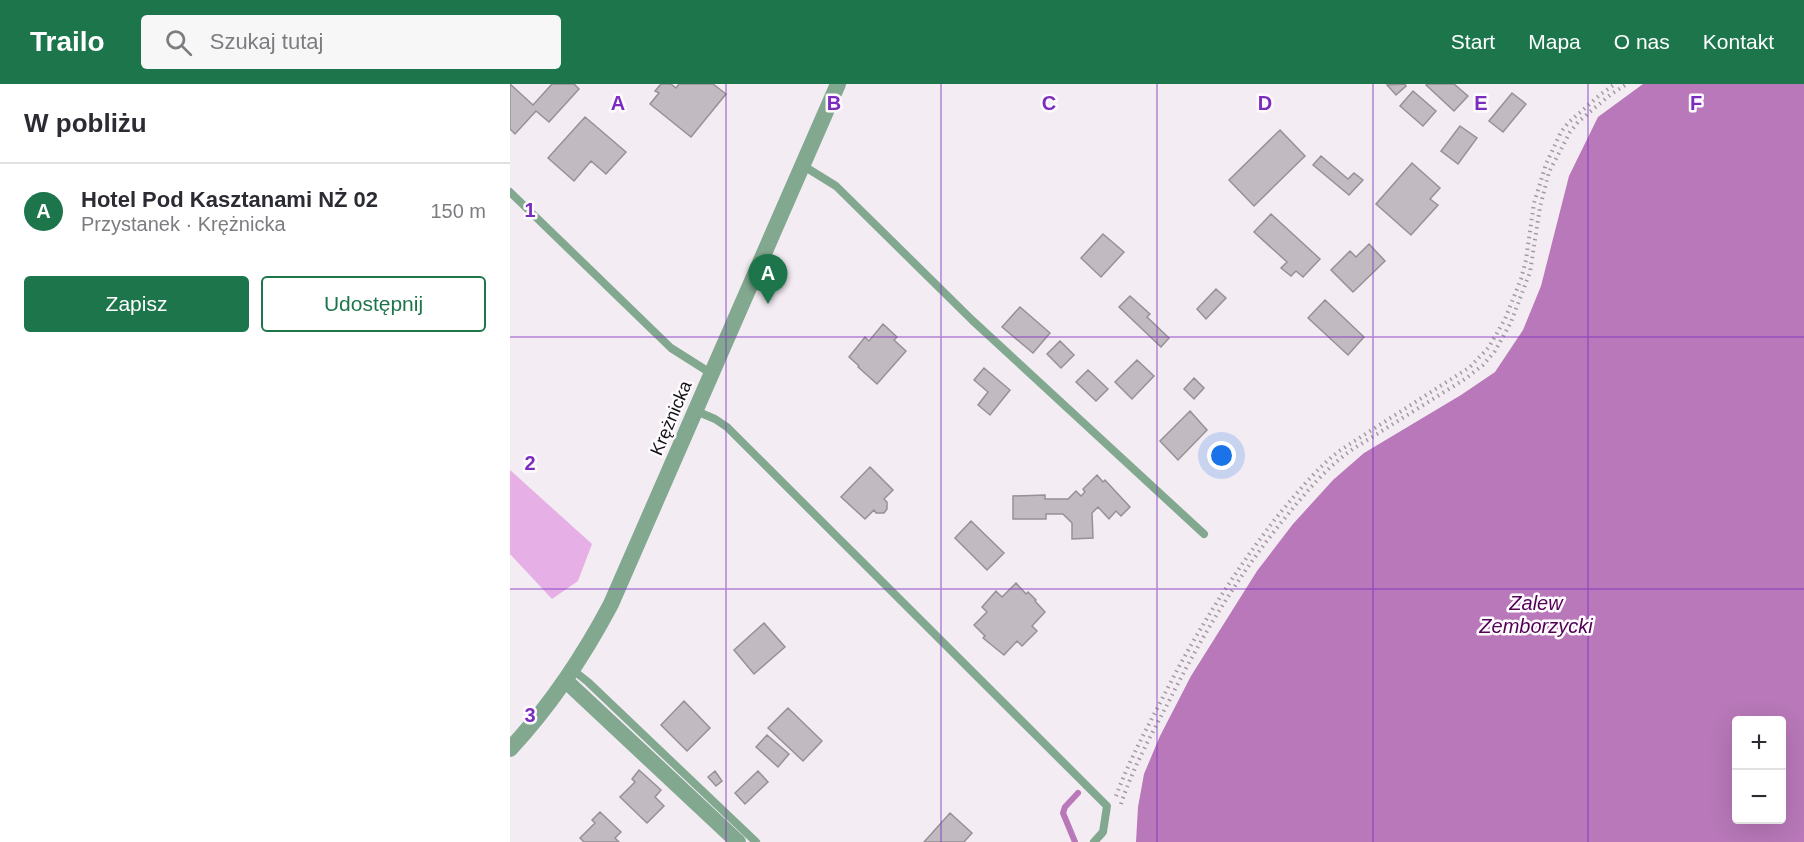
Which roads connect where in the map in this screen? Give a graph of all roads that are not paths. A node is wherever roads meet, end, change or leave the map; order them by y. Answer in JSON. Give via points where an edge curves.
{"nodes":[{"id":1,"x":838,"y":84,"type":"edge"},
{"id":2,"x":802,"y":165,"type":"junction"},
{"id":3,"x":510,"y":192,"type":"edge"},
{"id":4,"x":712,"y":374,"type":"junction"},
{"id":5,"x":696,"y":411,"type":"junction"},
{"id":6,"x":1204,"y":534,"type":"dead end"},
{"id":7,"x":569,"y":675,"type":"junction"},
{"id":8,"x":510,"y":749,"type":"edge"},
{"id":9,"x":738,"y":842,"type":"edge"},
{"id":10,"x":756,"y":842,"type":"edge"},
{"id":11,"x":1095,"y":842,"type":"edge"}],
"edges":[{"from":1,"to":2,"type":"street","name":"Krężnicka"},
{"from":2,"to":4,"type":"street","name":"Krężnicka"},
{"from":2,"to":6,"type":"lane","via":[[836,186],[972,320]]},
{"from":3,"to":4,"type":"lane","via":[[671,348]]},
{"from":4,"to":5,"type":"street","name":"Krężnicka"},
{"from":5,"to":7,"type":"street","name":"Krężnicka","via":[[611,604]]},
{"from":5,"to":11,"type":"lane","via":[[727,427],[1107,806],[1104,832]]},
{"from":7,"to":8,"type":"street","name":"Krężnicka"},
{"from":7,"to":9,"type":"street"},
{"from":7,"to":10,"type":"lane","via":[[588,682]]}]}
